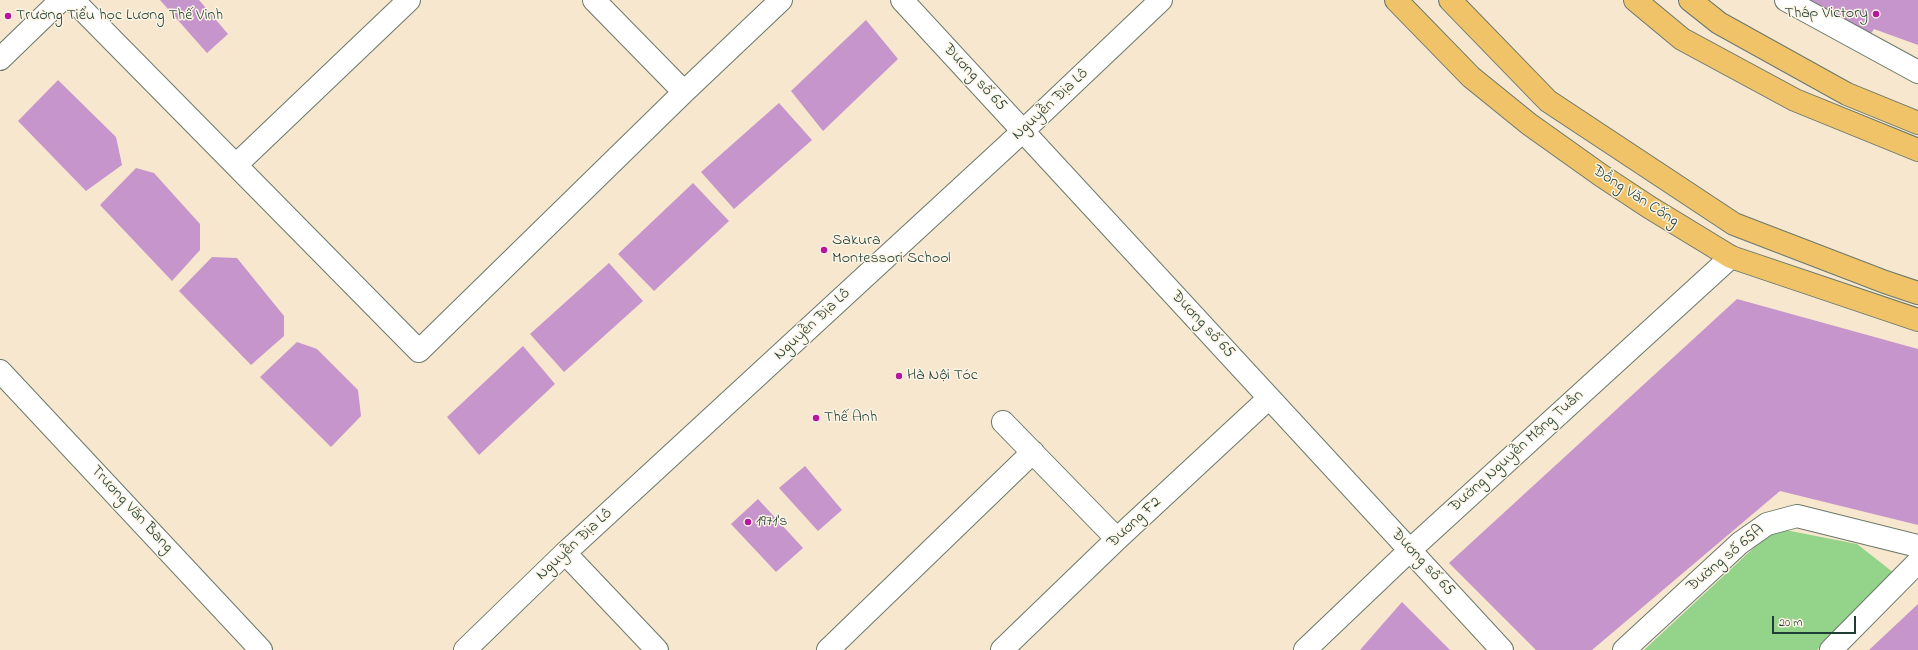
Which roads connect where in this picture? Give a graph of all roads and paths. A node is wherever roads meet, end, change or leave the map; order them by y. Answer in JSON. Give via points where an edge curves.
{"nodes":[{"id":1,"x":61,"y":0,"type":"edge"},
{"id":2,"x":73,"y":0,"type":"edge"},
{"id":3,"x":409,"y":0,"type":"edge"},
{"id":4,"x":594,"y":0,"type":"edge"},
{"id":5,"x":781,"y":0,"type":"edge"},
{"id":6,"x":902,"y":0,"type":"edge"},
{"id":7,"x":1161,"y":0,"type":"edge"},
{"id":8,"x":1396,"y":0,"type":"edge"},
{"id":9,"x":1450,"y":0,"type":"edge"},
{"id":10,"x":1635,"y":0,"type":"edge"},
{"id":11,"x":1690,"y":0,"type":"edge"},
{"id":12,"x":1786,"y":0,"type":"edge"},
{"id":13,"x":0,"y":59,"type":"edge"},
{"id":14,"x":1918,"y":72,"type":"edge"},
{"id":15,"x":684,"y":92,"type":"junction"},
{"id":16,"x":1918,"y":123,"type":"edge"},
{"id":17,"x":1023,"y":131,"type":"junction"},
{"id":18,"x":1918,"y":150,"type":"edge"},
{"id":19,"x":236,"y":165,"type":"junction"},
{"id":20,"x":1731,"y":257,"type":"junction"},
{"id":21,"x":1918,"y":293,"type":"edge"},
{"id":22,"x":1918,"y":320,"type":"edge"},
{"id":23,"x":0,"y":371,"type":"edge"},
{"id":24,"x":1269,"y":398,"type":"junction"},
{"id":25,"x":1003,"y":422,"type":"dead end"},
{"id":26,"x":1033,"y":452,"type":"junction"},
{"id":27,"x":1117,"y":539,"type":"junction"},
{"id":28,"x":1918,"y":546,"type":"edge"},
{"id":29,"x":1410,"y":550,"type":"junction"},
{"id":30,"x":565,"y":553,"type":"junction"},
{"id":31,"x":1918,"y":562,"type":"edge"},
{"id":32,"x":261,"y":650,"type":"edge"},
{"id":33,"x":464,"y":650,"type":"edge"},
{"id":34,"x":657,"y":650,"type":"edge"},
{"id":35,"x":828,"y":650,"type":"edge"},
{"id":36,"x":1002,"y":650,"type":"edge"},
{"id":37,"x":1305,"y":650,"type":"edge"},
{"id":38,"x":1502,"y":650,"type":"edge"},
{"id":39,"x":1624,"y":650,"type":"edge"},
{"id":40,"x":1831,"y":650,"type":"edge"}],
"edges":[{"from":1,"to":13,"type":"street"},
{"from":2,"to":19,"type":"street"},
{"from":3,"to":19,"type":"street"},
{"from":4,"to":15,"type":"street"},
{"from":5,"to":15,"type":"street"},
{"from":6,"to":17,"type":"street","name":"Đương số 65"},
{"from":7,"to":17,"type":"street","name":"Nguyễn Địa Lô"},
{"from":8,"to":20,"type":"main road","name":"Đồng Văn Cống","via":[[1471,77],[1529,124],[1602,176]]},
{"from":9,"to":21,"type":"main road","name":"Đồng Văn Cống","via":[[1548,101],[1734,224]]},
{"from":10,"to":18,"type":"main road","via":[[1682,39],[1795,100]]},
{"from":11,"to":16,"type":"main road","via":[[1719,23],[1847,94]]},
{"from":12,"to":14,"type":"street"},
{"from":15,"to":19,"type":"street","via":[[419,351]]},
{"from":17,"to":24,"type":"street","name":"Đương số 65"},
{"from":17,"to":30,"type":"street","name":"Nguyễn Địa Lô"},
{"from":20,"to":22,"type":"main road","name":"Đồng Văn Cống"},
{"from":20,"to":29,"type":"street","name":"Đường Nguyễn Mộng Tuân"},
{"from":23,"to":32,"type":"street","name":"Trương Văn Bang"},
{"from":24,"to":27,"type":"street","name":"Đương F2"},
{"from":24,"to":29,"type":"street","name":"Đương số 65"},
{"from":25,"to":26,"type":"street"},
{"from":26,"to":27,"type":"street"},
{"from":26,"to":35,"type":"street"},
{"from":27,"to":36,"type":"street","name":"Đương F2"},
{"from":28,"to":39,"type":"street","name":"Đường số 65A","via":[[1797,516],[1767,524],[1740,543]]},
{"from":29,"to":37,"type":"street","name":"Đường Nguyễn Mộng Tuân"},
{"from":29,"to":38,"type":"street","name":"Đương số 65"},
{"from":30,"to":33,"type":"street","name":"Nguyễn Địa Lô"},
{"from":30,"to":34,"type":"street"},
{"from":31,"to":40,"type":"street"}]}
